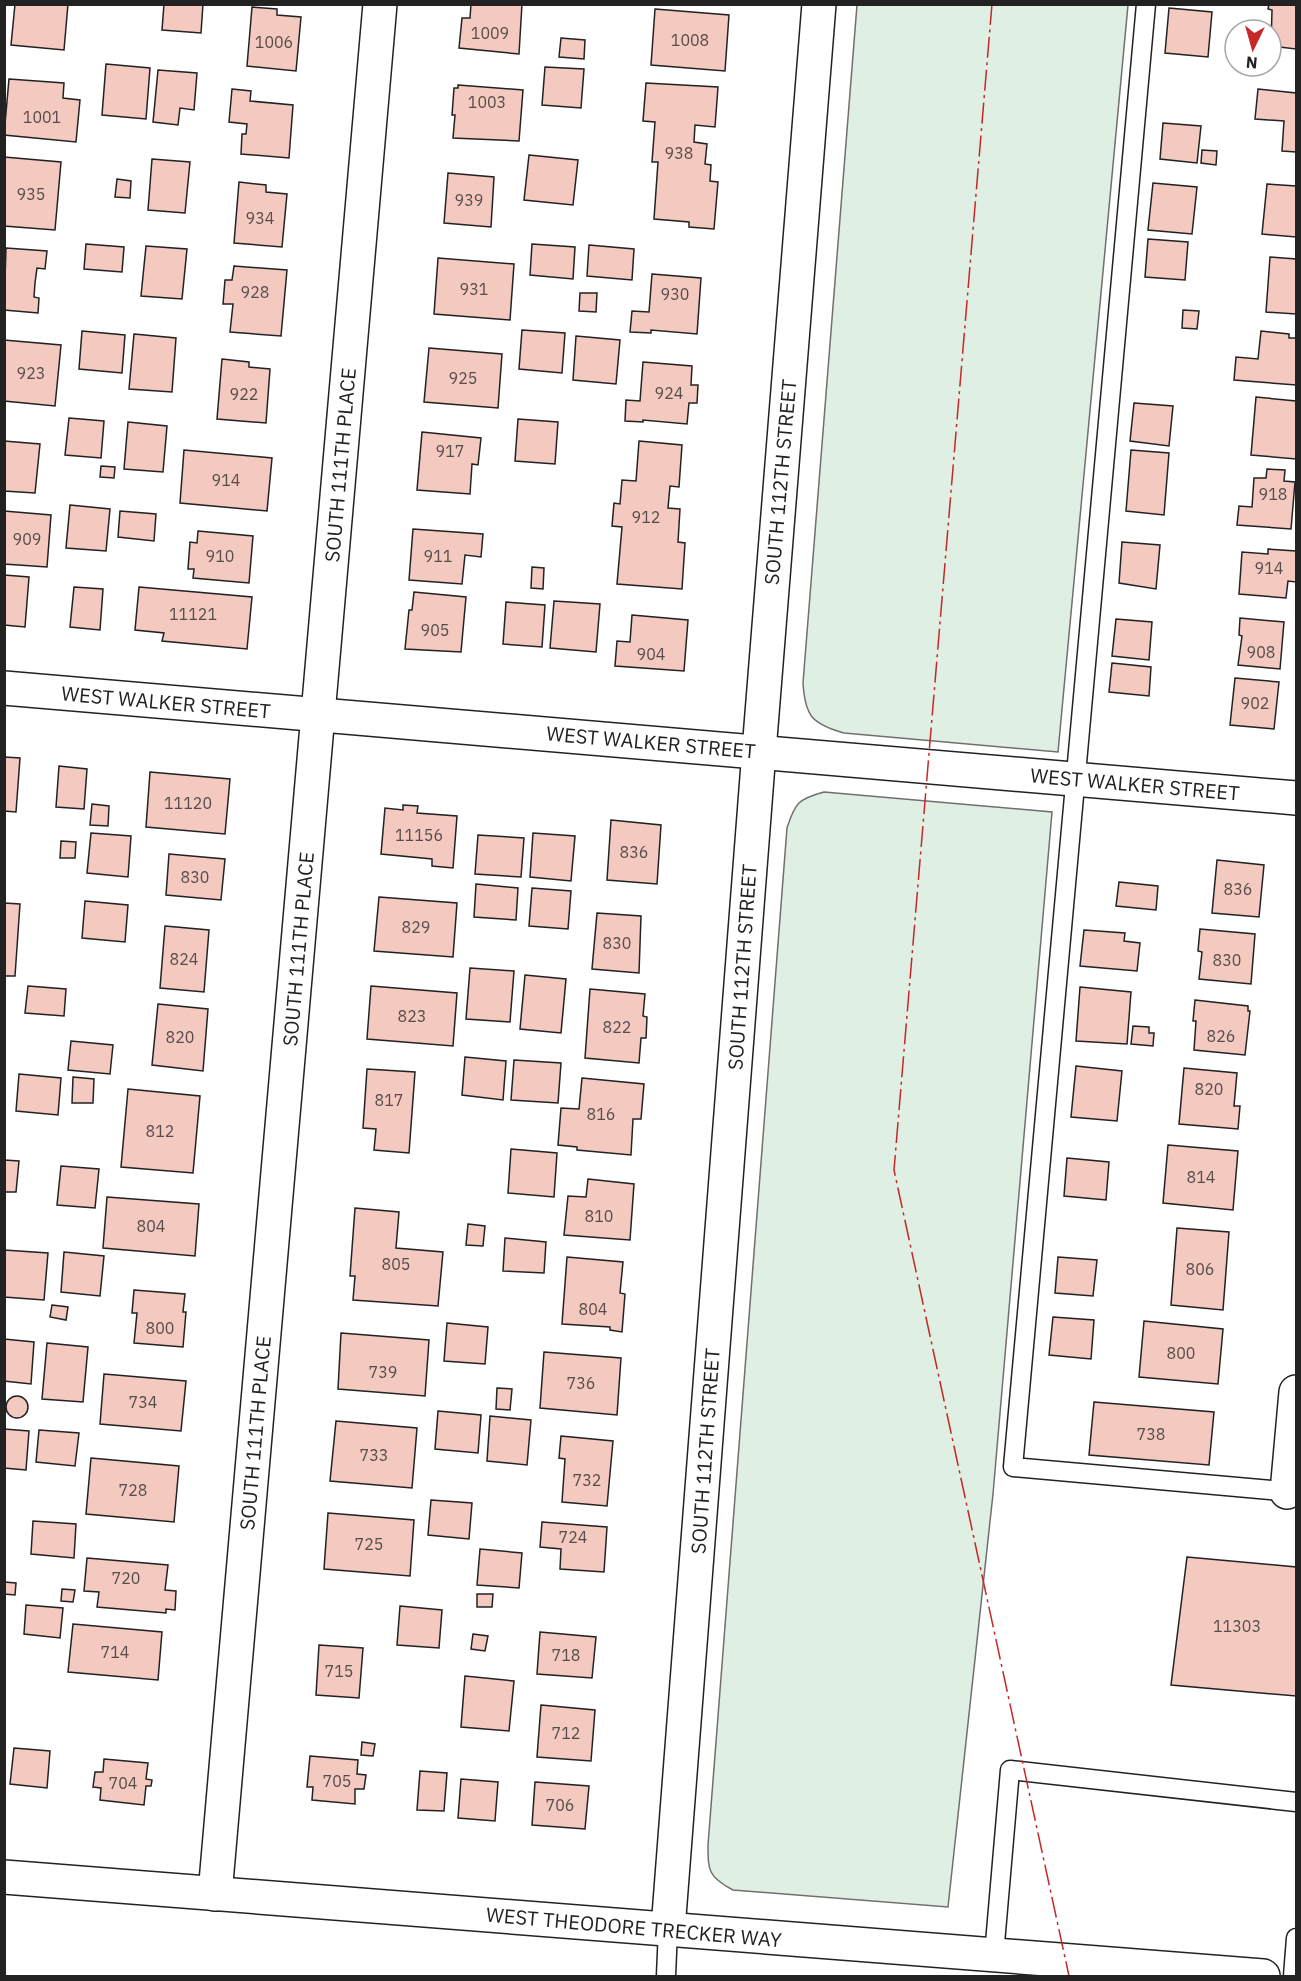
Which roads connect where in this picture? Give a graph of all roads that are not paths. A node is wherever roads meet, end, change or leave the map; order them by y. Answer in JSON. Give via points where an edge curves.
{"nodes":[{"id":1,"x":380,"y":4,"type":"edge"},
{"id":2,"x":819,"y":4,"type":"edge"},
{"id":3,"x":1146,"y":4,"type":"edge"},
{"id":4,"x":4,"y":688,"type":"edge"},
{"id":5,"x":318,"y":715,"type":"junction"},
{"id":6,"x":759,"y":751,"type":"junction"},
{"id":7,"x":1076,"y":779,"type":"junction"},
{"id":8,"x":1296,"y":798,"type":"edge"},
{"id":9,"x":1296,"y":1392,"type":"edge"},
{"id":10,"x":1292,"y":1492,"type":"edge"},
{"id":11,"x":1296,"y":1802,"type":"edge"},
{"id":12,"x":4,"y":1877,"type":"edge"},
{"id":13,"x":215,"y":1894,"type":"junction"},
{"id":14,"x":668,"y":1929,"type":"junction"},
{"id":15,"x":1296,"y":1938,"type":"edge"},
{"id":16,"x":994,"y":1955,"type":"junction"},
{"id":17,"x":666,"y":1977,"type":"edge"},
{"id":18,"x":1263,"y":1977,"type":"edge"},
{"id":19,"x":1293,"y":1977,"type":"edge"}],
"edges":[{"from":1,"to":5,"type":"street","name":"SOUTH 111TH PLACE"},
{"from":2,"to":6,"type":"street","name":"SOUTH 112TH STREET"},
{"from":3,"to":7,"type":"lane"},
{"from":4,"to":5,"type":"street","name":"WEST WALKER STREET"},
{"from":5,"to":6,"type":"street","name":"WEST WALKER STREET"},
{"from":5,"to":13,"type":"street","name":"SOUTH 111TH PLACE"},
{"from":6,"to":7,"type":"street","name":"WEST WALKER STREET"},
{"from":6,"to":14,"type":"street","name":"SOUTH 112TH STREET"},
{"from":7,"to":8,"type":"street","name":"WEST WALKER STREET"},
{"from":7,"to":10,"type":"lane","via":[[1013,1467]]},
{"from":9,"to":10,"type":"street"},
{"from":11,"to":16,"type":"lane","via":[[1010,1770]]},
{"from":12,"to":13,"type":"street","name":"WEST THEODORE TRECKER WAY"},
{"from":13,"to":14,"type":"street","name":"WEST THEODORE TRECKER WAY"},
{"from":14,"to":16,"type":"street","name":"WEST THEODORE TRECKER WAY"},
{"from":14,"to":17,"type":"lane"},
{"from":15,"to":19,"type":"lane"},
{"from":16,"to":18,"type":"street","name":"WEST THEODORE TRECKER WAY"}]}
